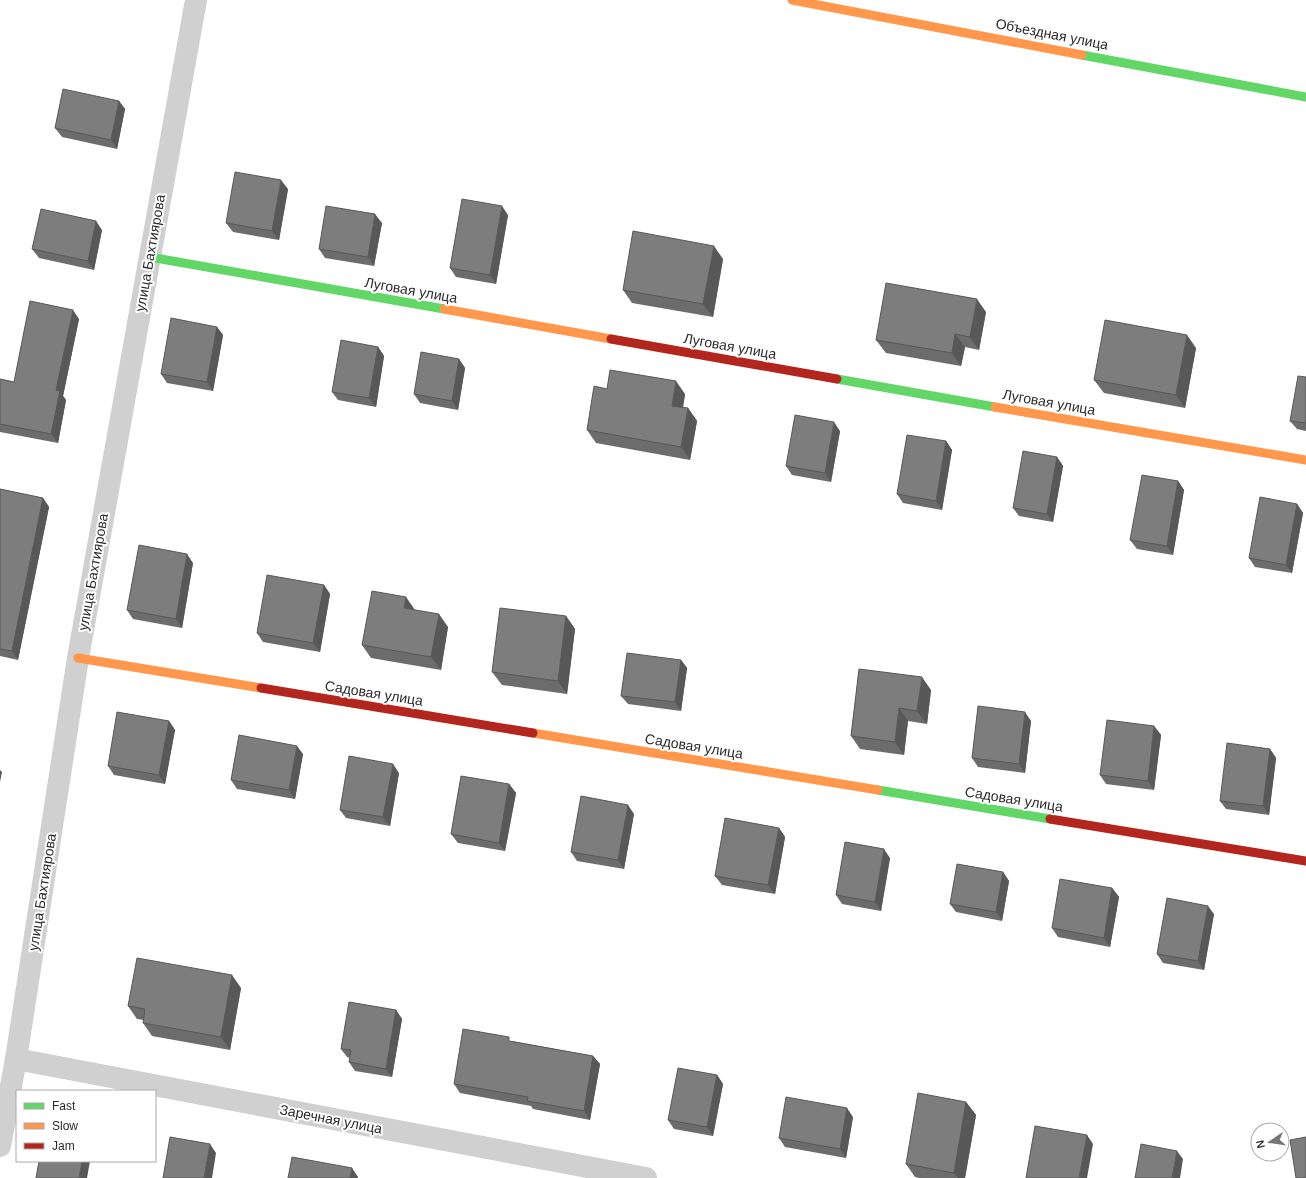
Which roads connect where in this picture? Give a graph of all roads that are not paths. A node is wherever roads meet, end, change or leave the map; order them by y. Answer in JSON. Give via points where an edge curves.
{"nodes":[{"id":1,"x":196,"y":0,"type":"edge"},
{"id":2,"x":792,"y":0,"type":"edge"},
{"id":3,"x":1306,"y":97,"type":"edge"},
{"id":4,"x":150,"y":257,"type":"junction"},
{"id":5,"x":1306,"y":460,"type":"edge"},
{"id":6,"x":78,"y":658,"type":"junction"},
{"id":7,"x":1306,"y":861,"type":"edge"},
{"id":8,"x":16,"y":1060,"type":"junction"},
{"id":9,"x":0,"y":1146,"type":"edge"},
{"id":10,"x":646,"y":1178,"type":"edge"}],
"edges":[{"from":1,"to":4,"type":"street","name":"улица Бахтиярова"},
{"from":2,"to":3,"type":"street","name":"Объездная улица"},
{"from":4,"to":5,"type":"street","name":"Луговая улица","via":[[1077,422]]},
{"from":4,"to":6,"type":"street","name":"улица Бахтиярова"},
{"from":6,"to":7,"type":"street","name":"Садовая улица"},
{"from":6,"to":8,"type":"street","name":"улица Бахтиярова"},
{"from":8,"to":9,"type":"street","name":"улица Бахтиярова"},
{"from":8,"to":10,"type":"street","name":"Заречная улица"}]}
